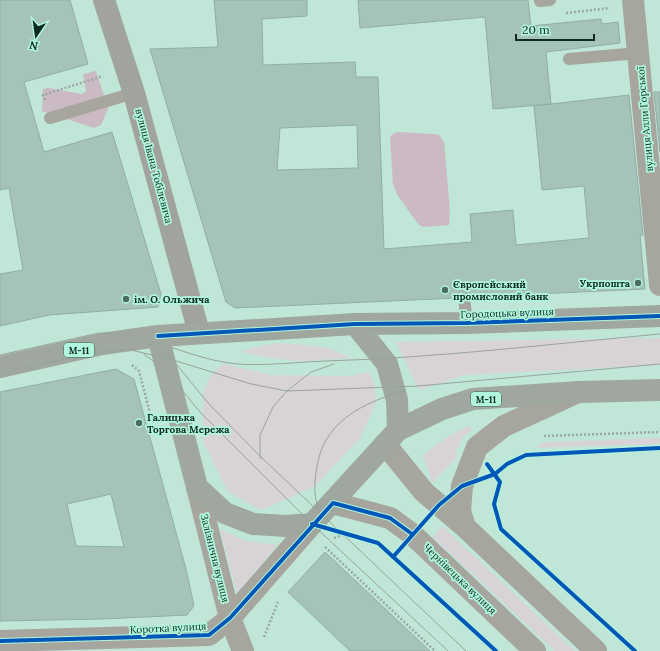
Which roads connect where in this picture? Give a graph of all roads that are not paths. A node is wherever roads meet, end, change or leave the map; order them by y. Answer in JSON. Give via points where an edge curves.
{"nodes":[{"id":1,"x":104,"y":0,"type":"edge"},
{"id":2,"x":625,"y":4,"type":"edge"},
{"id":3,"x":639,"y":53,"type":"junction"},
{"id":4,"x":569,"y":59,"type":"dead end"},
{"id":5,"x":134,"y":93,"type":"junction"},
{"id":6,"x":50,"y":118,"type":"dead end"},
{"id":7,"x":660,"y":285,"type":"edge"},
{"id":8,"x":464,"y":298,"type":"dead end"},
{"id":9,"x":660,"y":316,"type":"edge"},
{"id":10,"x":467,"y":323,"type":"junction"},
{"id":11,"x":355,"y":324,"type":"junction"},
{"id":12,"x":199,"y":334,"type":"junction"},
{"id":13,"x":158,"y":336,"type":"junction"},
{"id":14,"x":0,"y":367,"type":"edge"},
{"id":15,"x":660,"y":390,"type":"edge"},
{"id":16,"x":579,"y":392,"type":"junction"},
{"id":17,"x":392,"y":437,"type":"junction"},
{"id":18,"x":197,"y":487,"type":"junction"},
{"id":19,"x":333,"y":502,"type":"junction"},
{"id":20,"x":312,"y":524,"type":"junction"},
{"id":21,"x":465,"y":527,"type":"junction"},
{"id":22,"x":230,"y":618,"type":"junction"},
{"id":23,"x":0,"y":641,"type":"edge"},
{"id":24,"x":30,"y":646,"type":"edge"},
{"id":25,"x":253,"y":647,"type":"edge"},
{"id":26,"x":535,"y":651,"type":"edge"},
{"id":27,"x":596,"y":651,"type":"edge"}],
"edges":[{"from":1,"to":5,"type":"main road","name":"вулиця Івана Тобілевича"},
{"from":2,"to":3,"type":"street","name":"вулиця Алли Горської"},
{"from":3,"to":4,"type":"lane"},
{"from":3,"to":7,"type":"street","name":"вулиця Алли Горської"},
{"from":5,"to":6,"type":"lane"},
{"from":5,"to":12,"type":"main road","name":"вулиця Івана Тобілевича"},
{"from":8,"to":10,"type":"lane"},
{"from":9,"to":10,"type":"main road","name":"Городоцька вулиця","number":"М-11"},
{"from":10,"to":11,"type":"main road","name":"Городоцька вулиця","number":"М-11"},
{"from":11,"to":12,"type":"main road","number":"М-11"},
{"from":11,"to":17,"type":"main road","via":[[387,364],[398,400]]},
{"from":12,"to":13,"type":"main road","number":"М-11"},
{"from":13,"to":14,"type":"main road","number":"М-11","via":[[102,344]]},
{"from":13,"to":18,"type":"main road"},
{"from":15,"to":16,"type":"main road","number":"М-11"},
{"from":16,"to":17,"type":"main road","number":"М-11","via":[[473,400],[442,409]]},
{"from":16,"to":21,"type":"street","via":[[504,426],[482,443],[475,453],[462,486],[460,511]]},
{"from":17,"to":19,"type":"main road","number":"М-11"},
{"from":17,"to":21,"type":"street","via":[[424,492]]},
{"from":18,"to":20,"type":"main road","via":[[226,513],[253,524]]},
{"from":18,"to":22,"type":"street","name":"Залізнична вулиця"},
{"from":19,"to":20,"type":"main road","number":"М-11"},
{"from":19,"to":26,"type":"street","name":"Чернівецька вулиця","via":[[390,518],[412,534]]},
{"from":20,"to":22,"type":"street","name":"Коротка вулиця"},
{"from":21,"to":27,"type":"street"},
{"from":22,"to":24,"type":"street","name":"Коротка вулиця","via":[[209,635]]},
{"from":22,"to":25,"type":"street","name":"Залізнична вулиця"},
{"from":23,"to":24,"type":"street","name":"Коротка вулиця"}]}
